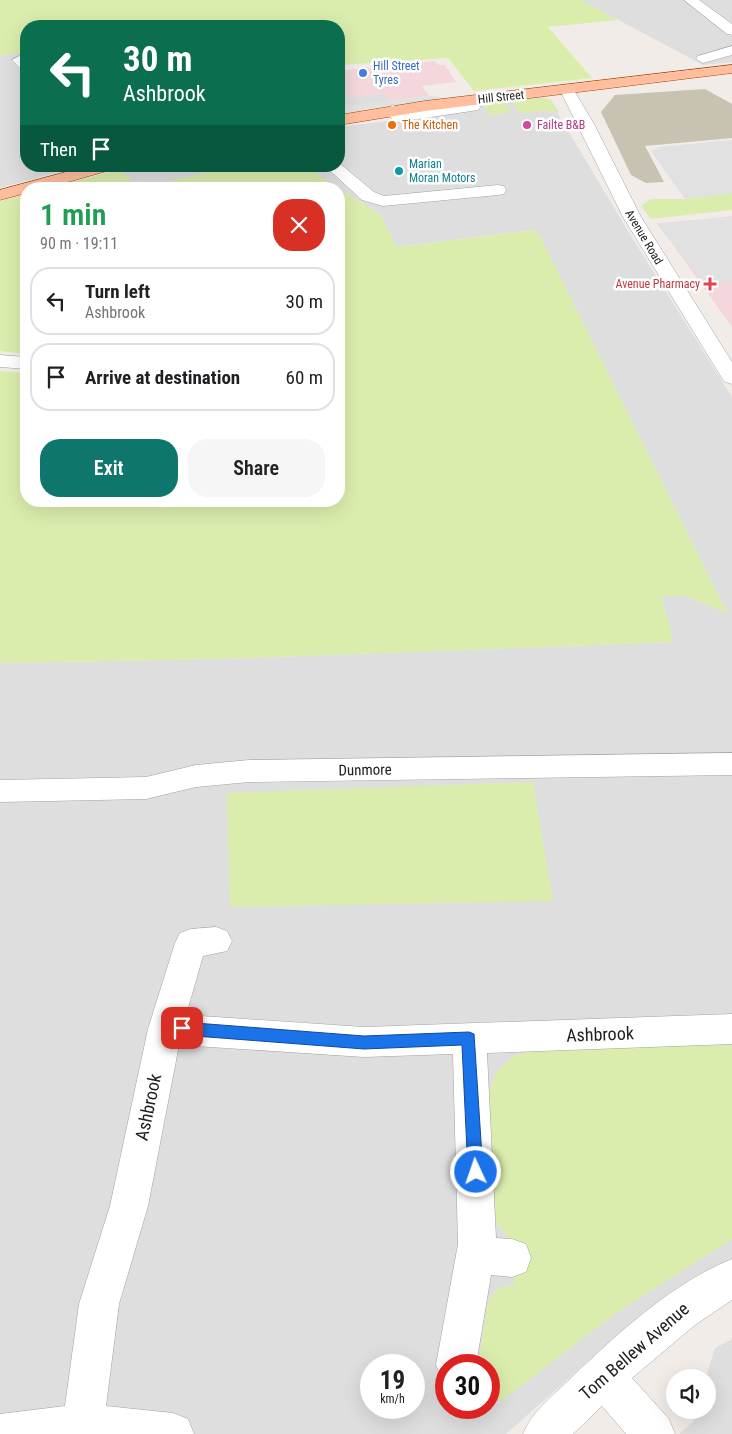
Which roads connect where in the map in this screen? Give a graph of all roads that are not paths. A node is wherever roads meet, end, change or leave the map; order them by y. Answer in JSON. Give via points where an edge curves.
{"nodes":[{"id":1,"x":691,"y":0,"type":"edge"},
{"id":2,"x":732,"y":31,"type":"edge"},
{"id":3,"x":732,"y":50,"type":"edge"},
{"id":4,"x":703,"y":59,"type":"dead end"},
{"id":5,"x":732,"y":69,"type":"edge"},
{"id":6,"x":604,"y":85,"type":"junction"},
{"id":7,"x":567,"y":90,"type":"junction"},
{"id":8,"x":576,"y":107,"type":"junction"},
{"id":9,"x":473,"y":108,"type":"dead end"},
{"id":10,"x":393,"y":110,"type":"junction"},
{"id":11,"x":345,"y":119,"type":"edge"},
{"id":12,"x":86,"y":172,"type":"edge"},
{"id":13,"x":340,"y":172,"type":"edge"},
{"id":14,"x":48,"y":182,"type":"edge"},
{"id":15,"x":20,"y":190,"type":"edge"},
{"id":16,"x":498,"y":190,"type":"dead end"},
{"id":17,"x":0,"y":195,"type":"edge"},
{"id":18,"x":0,"y":361,"type":"edge"},
{"id":19,"x":20,"y":363,"type":"edge"},
{"id":20,"x":732,"y":378,"type":"edge"},
{"id":21,"x":732,"y":764,"type":"edge"},
{"id":22,"x":0,"y":792,"type":"edge"},
{"id":23,"x":216,"y":941,"type":"dead end"},
{"id":24,"x":164,"y":1029,"type":"junction"},
{"id":25,"x":732,"y":1029,"type":"edge"},
{"id":26,"x":469,"y":1038,"type":"junction"},
{"id":27,"x":475,"y":1254,"type":"junction"},
{"id":28,"x":512,"y":1258,"type":"dead end"},
{"id":29,"x":732,"y":1278,"type":"edge"},
{"id":30,"x":458,"y":1354,"type":"edge"},
{"id":31,"x":602,"y":1374,"type":"junction"},
{"id":32,"x":82,"y":1425,"type":"junction"},
{"id":33,"x":2,"y":1434,"type":"edge"},
{"id":34,"x":173,"y":1434,"type":"edge"},
{"id":35,"x":544,"y":1434,"type":"edge"},
{"id":36,"x":654,"y":1434,"type":"edge"}],
"edges":[{"from":1,"to":2,"type":"street"},
{"from":3,"to":4,"type":"street"},
{"from":5,"to":6,"type":"main road","name":"Hill Street"},
{"from":6,"to":7,"type":"main road","name":"Hill Street"},
{"from":6,"to":8,"type":"street","via":[[583,96]]},
{"from":7,"to":8,"type":"street","name":"Avenue Road"},
{"from":7,"to":10,"type":"main road","name":"Hill Street"},
{"from":8,"to":20,"type":"street","name":"Avenue Road","via":[[632,217]]},
{"from":9,"to":10,"type":"street","via":[[398,117]]},
{"from":10,"to":11,"type":"main road","name":"Hill Street"},
{"from":12,"to":14,"type":"main road"},
{"from":13,"to":16,"type":"street","via":[[368,196],[383,201]]},
{"from":15,"to":17,"type":"main road"},
{"from":18,"to":19,"type":"street"},
{"from":21,"to":22,"type":"street","name":"Dunmore","via":[[249,771],[196,776],[146,788]]},
{"from":23,"to":24,"type":"street","via":[[191,943]]},
{"from":24,"to":26,"type":"street","name":"Ashbrook","via":[[364,1042]]},
{"from":24,"to":32,"type":"street","name":"Ashbrook","via":[[129,1206],[99,1304]]},
{"from":25,"to":26,"type":"street","name":"Ashbrook"},
{"from":26,"to":27,"type":"street","via":[[476,1172]]},
{"from":27,"to":28,"type":"street"},
{"from":27,"to":30,"type":"street"},
{"from":29,"to":31,"type":"street","name":"Tom Bellew Avenue","via":[[695,1299]]},
{"from":31,"to":35,"type":"street","name":"Tom Bellew Avenue"},
{"from":31,"to":36,"type":"street"},
{"from":32,"to":33,"type":"street"},
{"from":32,"to":34,"type":"street"}]}
